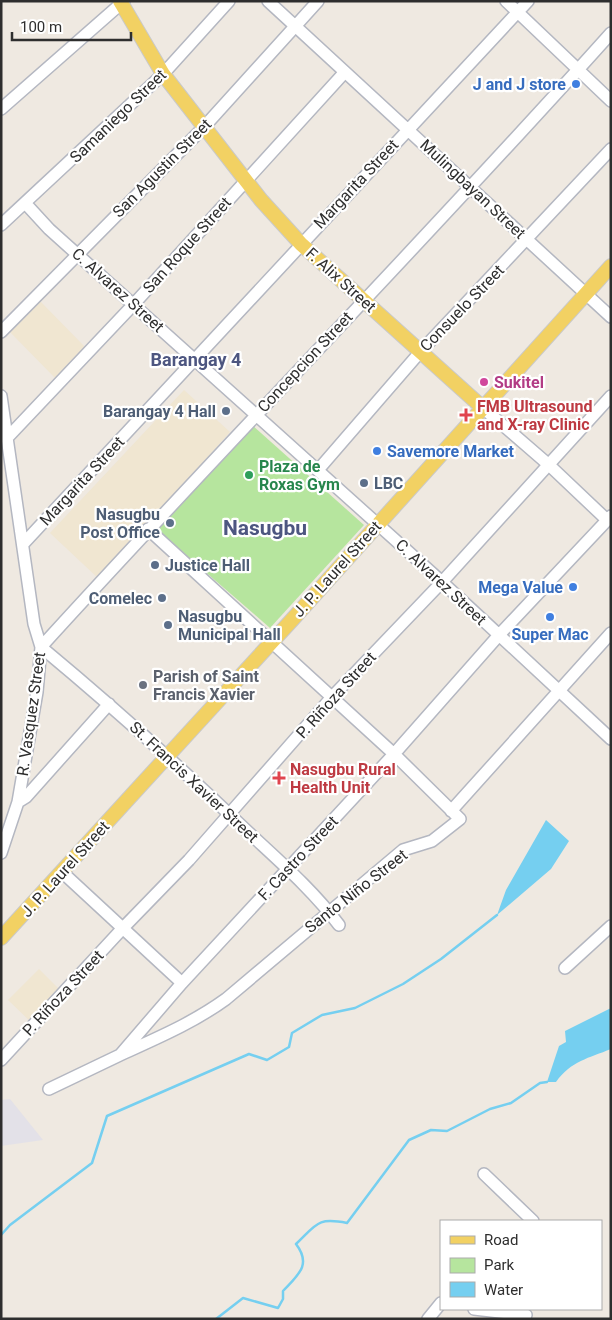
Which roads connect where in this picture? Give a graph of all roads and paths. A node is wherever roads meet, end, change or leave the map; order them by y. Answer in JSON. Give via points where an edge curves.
{"nodes":[{"id":1,"x":229,"y":1,"type":"edge"},
{"id":2,"x":268,"y":1,"type":"edge"},
{"id":3,"x":318,"y":1,"type":"edge"},
{"id":4,"x":506,"y":1,"type":"edge"},
{"id":5,"x":528,"y":1,"type":"edge"},
{"id":6,"x":122,"y":2,"type":"edge"},
{"id":7,"x":518,"y":12,"type":"junction"},
{"id":8,"x":294,"y":26,"type":"junction"},
{"id":9,"x":611,"y":33,"type":"edge"},
{"id":10,"x":578,"y":70,"type":"junction"},
{"id":11,"x":344,"y":73,"type":"junction"},
{"id":12,"x":163,"y":74,"type":"junction"},
{"id":13,"x":611,"y":101,"type":"edge"},
{"id":14,"x":1,"y":109,"type":"edge"},
{"id":15,"x":204,"y":127,"type":"junction"},
{"id":16,"x":407,"y":129,"type":"junction"},
{"id":17,"x":611,"y":149,"type":"edge"},
{"id":18,"x":245,"y":182,"type":"junction"},
{"id":19,"x":471,"y":187,"type":"junction"},
{"id":20,"x":26,"y":204,"type":"junction"},
{"id":21,"x":1,"y":226,"type":"edge"},
{"id":22,"x":528,"y":240,"type":"junction"},
{"id":23,"x":300,"y":244,"type":"junction"},
{"id":24,"x":78,"y":253,"type":"junction"},
{"id":25,"x":611,"y":266,"type":"edge"},
{"id":26,"x":585,"y":294,"type":"junction"},
{"id":27,"x":363,"y":300,"type":"junction"},
{"id":28,"x":133,"y":304,"type":"junction"},
{"id":29,"x":611,"y":317,"type":"edge"},
{"id":30,"x":1,"y":332,"type":"edge"},
{"id":31,"x":421,"y":351,"type":"junction"},
{"id":32,"x":195,"y":359,"type":"junction"},
{"id":33,"x":1,"y":396,"type":"edge"},
{"id":34,"x":611,"y":396,"type":"edge"},
{"id":35,"x":483,"y":408,"type":"junction"},
{"id":36,"x":256,"y":415,"type":"junction"},
{"id":37,"x":8,"y":437,"type":"junction"},
{"id":38,"x":549,"y":465,"type":"junction"},
{"id":39,"x":7,"y":467,"type":"edge"},
{"id":40,"x":318,"y":470,"type":"junction"},
{"id":41,"x":609,"y":518,"type":"edge"},
{"id":42,"x":378,"y":524,"type":"junction"},
{"id":43,"x":148,"y":529,"type":"junction"},
{"id":44,"x":24,"y":544,"type":"junction"},
{"id":45,"x":442,"y":582,"type":"junction"},
{"id":46,"x":611,"y":633,"type":"edge"},
{"id":47,"x":499,"y":636,"type":"junction"},
{"id":48,"x":271,"y":642,"type":"junction"},
{"id":49,"x":41,"y":647,"type":"junction"},
{"id":50,"x":559,"y":690,"type":"junction"},
{"id":51,"x":332,"y":697,"type":"junction"},
{"id":52,"x":109,"y":704,"type":"junction"},
{"id":53,"x":611,"y":739,"type":"edge"},
{"id":54,"x":394,"y":754,"type":"junction"},
{"id":55,"x":167,"y":756,"type":"junction"},
{"id":56,"x":18,"y":802,"type":"junction"},
{"id":57,"x":451,"y":811,"type":"junction"},
{"id":58,"x":229,"y":813,"type":"junction"},
{"id":59,"x":1,"y":853,"type":"edge"},
{"id":60,"x":288,"y":870,"type":"junction"},
{"id":61,"x":62,"y":872,"type":"junction"},
{"id":62,"x":329,"y":911,"type":"junction"},
{"id":63,"x":339,"y":925,"type":"dead end"},
{"id":64,"x":611,"y":926,"type":"edge"},
{"id":65,"x":122,"y":929,"type":"junction"},
{"id":66,"x":1,"y":938,"type":"edge"},
{"id":67,"x":565,"y":968,"type":"dead end"},
{"id":68,"x":182,"y":983,"type":"junction"},
{"id":69,"x":120,"y":1055,"type":"junction"},
{"id":70,"x":1,"y":1060,"type":"edge"},
{"id":71,"x":49,"y":1089,"type":"dead end"},
{"id":72,"x":484,"y":1174,"type":"dead end"},
{"id":73,"x":532,"y":1220,"type":"edge"},
{"id":74,"x":440,"y":1304,"type":"edge"},
{"id":75,"x":485,"y":1310,"type":"edge"},
{"id":76,"x":527,"y":1314,"type":"edge"},
{"id":77,"x":428,"y":1319,"type":"edge"}],
"edges":[{"from":1,"to":12,"type":"street","name":"Samaniego Street"},
{"from":2,"to":8,"type":"street","name":"Mulingbayan Street"},
{"from":3,"to":8,"type":"street","name":"San Agustin Street"},
{"from":4,"to":7,"type":"street"},
{"from":5,"to":7,"type":"street","name":"Margarita Street"},
{"from":6,"to":12,"type":"main road","name":"F. Alix Street"},
{"from":6,"to":14,"type":"street"},
{"from":7,"to":10,"type":"street"},
{"from":7,"to":16,"type":"street","name":"Margarita Street"},
{"from":8,"to":11,"type":"street","name":"Mulingbayan Street"},
{"from":8,"to":15,"type":"street","name":"San Agustin Street"},
{"from":9,"to":10,"type":"street","name":"Concepcion Street"},
{"from":10,"to":13,"type":"street"},
{"from":10,"to":19,"type":"street","name":"Concepcion Street"},
{"from":11,"to":16,"type":"street","name":"Mulingbayan Street"},
{"from":11,"to":18,"type":"street","name":"San Roque Street"},
{"from":12,"to":15,"type":"main road","name":"F. Alix Street"},
{"from":12,"to":20,"type":"street","name":"Samaniego Street"},
{"from":15,"to":18,"type":"main road","name":"F. Alix Street"},
{"from":15,"to":24,"type":"street","name":"San Agustin Street"},
{"from":16,"to":19,"type":"street","name":"Mulingbayan Street"},
{"from":16,"to":23,"type":"street","name":"Margarita Street"},
{"from":17,"to":22,"type":"street","name":"Consuelo Street"},
{"from":18,"to":23,"type":"main road","name":"F. Alix Street"},
{"from":18,"to":28,"type":"street","name":"San Roque Street"},
{"from":19,"to":22,"type":"street","name":"Mulingbayan Street"},
{"from":19,"to":27,"type":"street","name":"Concepcion Street"},
{"from":20,"to":21,"type":"street","name":"Samaniego Street"},
{"from":20,"to":24,"type":"street","name":"C. Alvarez Street","via":[[49,230]]},
{"from":22,"to":26,"type":"street","name":"Mulingbayan Street"},
{"from":22,"to":31,"type":"street","name":"Consuelo Street"},
{"from":23,"to":27,"type":"main road","name":"F. Alix Street"},
{"from":23,"to":32,"type":"street","name":"Margarita Street"},
{"from":24,"to":28,"type":"street","name":"C. Alvarez Street"},
{"from":24,"to":30,"type":"street","name":"San Agustin Street"},
{"from":25,"to":26,"type":"main road","name":"J. P. Laurel Street"},
{"from":26,"to":29,"type":"street","name":"Mulingbayan Street"},
{"from":26,"to":35,"type":"main road","name":"J. P. Laurel Street"},
{"from":27,"to":31,"type":"main road","name":"F. Alix Street"},
{"from":27,"to":36,"type":"street","name":"Concepcion Street"},
{"from":28,"to":32,"type":"street","name":"C. Alvarez Street"},
{"from":28,"to":37,"type":"street","name":"San Roque Street"},
{"from":31,"to":35,"type":"main road","name":"F. Alix Street"},
{"from":31,"to":40,"type":"street","name":"Consuelo Street"},
{"from":32,"to":36,"type":"street","name":"C. Alvarez Street"},
{"from":32,"to":44,"type":"street","name":"Margarita Street"},
{"from":33,"to":37,"type":"street","name":"R. Vasquez Street"},
{"from":34,"to":38,"type":"street","name":"P. Riñoza Street"},
{"from":35,"to":38,"type":"street","name":"F. Alix Street"},
{"from":35,"to":42,"type":"main road","name":"J. P. Laurel Street"},
{"from":36,"to":40,"type":"street","name":"C. Alvarez Street"},
{"from":36,"to":43,"type":"street","name":"Concepcion Street"},
{"from":37,"to":39,"type":"street","name":"R. Vasquez Street"},
{"from":38,"to":41,"type":"street","name":"F. Alix Street"},
{"from":38,"to":45,"type":"street","name":"P. Riñoza Street"},
{"from":39,"to":44,"type":"street","name":"R. Vasquez Street"},
{"from":40,"to":42,"type":"street","name":"C. Alvarez Street"},
{"from":41,"to":47,"type":"street","name":"F. Castro Street"},
{"from":42,"to":45,"type":"street","name":"C. Alvarez Street"},
{"from":42,"to":48,"type":"main road","name":"J. P. Laurel Street"},
{"from":43,"to":48,"type":"street"},
{"from":43,"to":49,"type":"street","name":"Concepcion Street"},
{"from":44,"to":49,"type":"street","name":"R. Vasquez Street","via":[[34,624]]},
{"from":45,"to":47,"type":"street","name":"C. Alvarez Street"},
{"from":45,"to":51,"type":"street","name":"P. Riñoza Street"},
{"from":46,"to":50,"type":"street"},
{"from":47,"to":50,"type":"street","name":"C. Alvarez Street"},
{"from":47,"to":54,"type":"street","name":"F. Castro Street"},
{"from":48,"to":51,"type":"street"},
{"from":48,"to":55,"type":"main road","name":"J. P. Laurel Street"},
{"from":49,"to":52,"type":"street","name":"St. Francis Xavier Street"},
{"from":49,"to":56,"type":"street","name":"R. Vasquez Street","via":[[37,692]]},
{"from":50,"to":53,"type":"street","name":"C. Alvarez Street"},
{"from":50,"to":57,"type":"street"},
{"from":51,"to":54,"type":"street"},
{"from":51,"to":58,"type":"street","name":"P. Riñoza Street"},
{"from":52,"to":55,"type":"street","name":"St. Francis Xavier Street"},
{"from":52,"to":56,"type":"street"},
{"from":54,"to":57,"type":"street"},
{"from":54,"to":60,"type":"street","name":"F. Castro Street"},
{"from":55,"to":58,"type":"street","name":"St. Francis Xavier Street"},
{"from":55,"to":61,"type":"main road","name":"J. P. Laurel Street"},
{"from":56,"to":59,"type":"street","name":"R. Vasquez Street"},
{"from":57,"to":62,"type":"street","name":"Santo Niño Street","via":[[460,819],[432,841],[403,850]]},
{"from":58,"to":60,"type":"street","name":"St. Francis Xavier Street"},
{"from":58,"to":65,"type":"street","name":"P. Riñoza Street"},
{"from":60,"to":62,"type":"street","name":"St. Francis Xavier Street"},
{"from":60,"to":68,"type":"street","name":"F. Castro Street"},
{"from":61,"to":65,"type":"street"},
{"from":61,"to":66,"type":"main road","name":"J. P. Laurel Street"},
{"from":62,"to":63,"type":"street","name":"St. Francis Xavier Street"},
{"from":62,"to":69,"type":"street","name":"Santo Niño Street","via":[[203,1015]]},
{"from":64,"to":67,"type":"street"},
{"from":65,"to":68,"type":"street"},
{"from":65,"to":70,"type":"street","name":"P. Riñoza Street"},
{"from":68,"to":69,"type":"street","name":"F. Castro Street"},
{"from":69,"to":71,"type":"street","name":"F. Castro Street"},
{"from":72,"to":73,"type":"street"},
{"from":74,"to":77,"type":"street"},
{"from":75,"to":76,"type":"street"}]}
